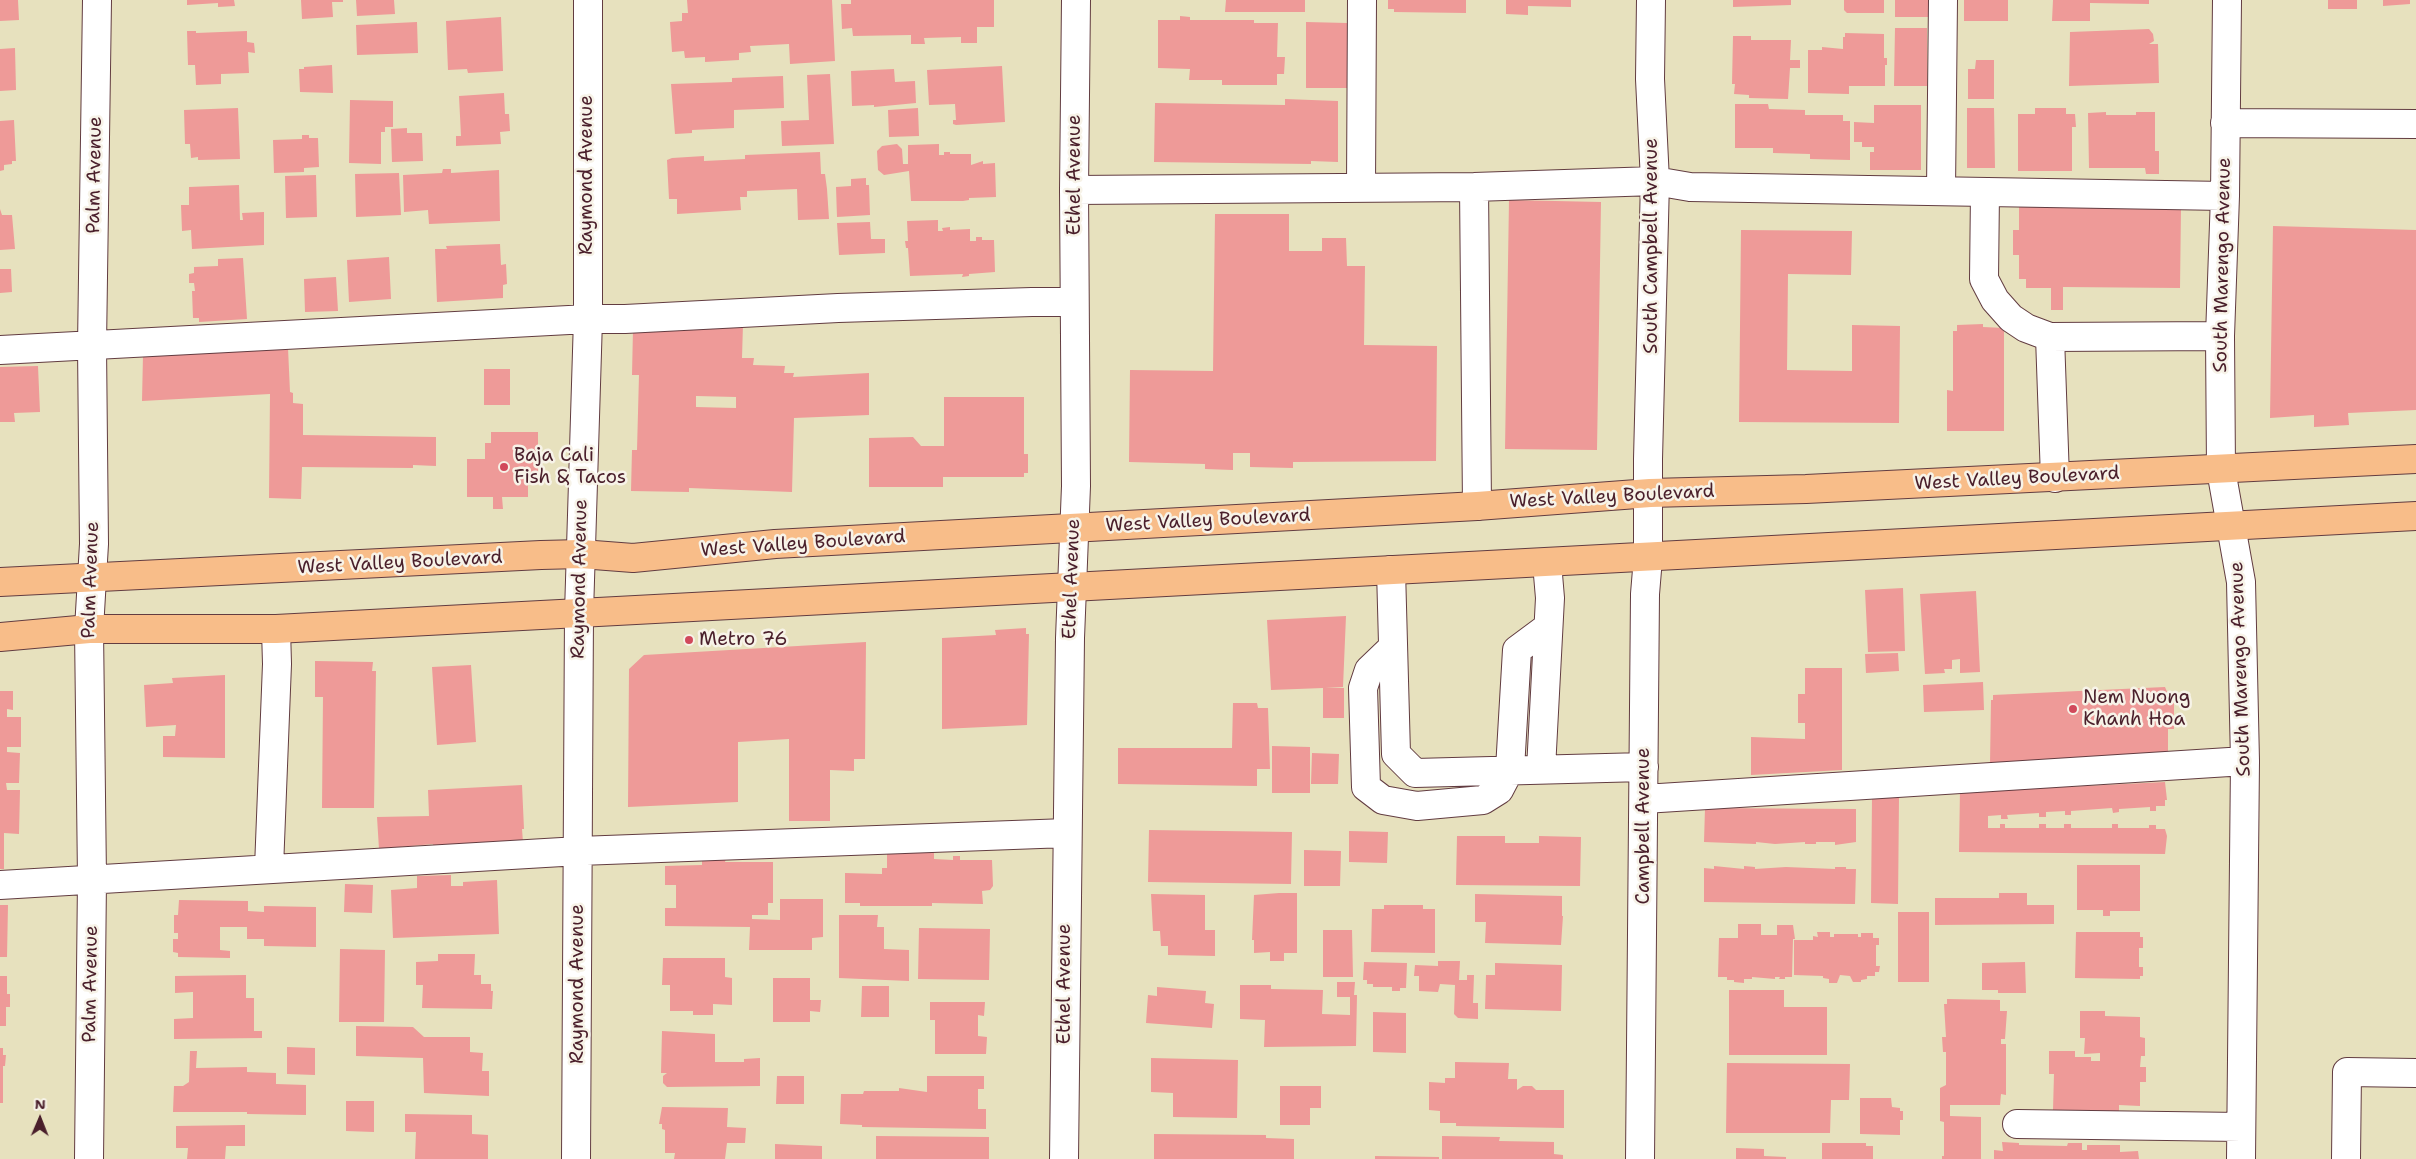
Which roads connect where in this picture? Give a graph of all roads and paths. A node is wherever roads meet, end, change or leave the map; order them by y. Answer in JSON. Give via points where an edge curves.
{"nodes":[{"id":1,"x":97,"y":0,"type":"edge"},
{"id":2,"x":588,"y":0,"type":"edge"},
{"id":3,"x":1076,"y":0,"type":"edge"},
{"id":4,"x":1362,"y":0,"type":"edge"},
{"id":5,"x":1651,"y":0,"type":"edge"},
{"id":6,"x":1942,"y":0,"type":"edge"},
{"id":7,"x":2227,"y":0,"type":"edge"},
{"id":8,"x":2225,"y":123,"type":"junction"},
{"id":9,"x":2416,"y":124,"type":"edge"},
{"id":10,"x":1655,"y":181,"type":"junction"},
{"id":11,"x":1474,"y":187,"type":"junction"},
{"id":12,"x":1361,"y":188,"type":"junction"},
{"id":13,"x":1074,"y":190,"type":"junction"},
{"id":14,"x":1941,"y":190,"type":"junction"},
{"id":15,"x":1985,"y":192,"type":"junction"},
{"id":16,"x":2225,"y":196,"type":"junction"},
{"id":17,"x":1074,"y":302,"type":"junction"},
{"id":18,"x":588,"y":319,"type":"junction"},
{"id":19,"x":2220,"y":336,"type":"junction"},
{"id":20,"x":2050,"y":337,"type":"junction"},
{"id":21,"x":92,"y":346,"type":"junction"},
{"id":22,"x":0,"y":350,"type":"edge"},
{"id":23,"x":2416,"y":459,"type":"edge"},
{"id":24,"x":2221,"y":470,"type":"junction"},
{"id":25,"x":2055,"y":478,"type":"junction"},
{"id":26,"x":1650,"y":493,"type":"junction"},
{"id":27,"x":1477,"y":506,"type":"junction"},
{"id":28,"x":2416,"y":516,"type":"edge"},
{"id":29,"x":2233,"y":526,"type":"junction"},
{"id":30,"x":1074,"y":529,"type":"junction"},
{"id":31,"x":582,"y":554,"type":"junction"},
{"id":32,"x":1648,"y":558,"type":"junction"},
{"id":33,"x":1547,"y":563,"type":"junction"},
{"id":34,"x":1391,"y":570,"type":"junction"},
{"id":35,"x":93,"y":576,"type":"junction"},
{"id":36,"x":0,"y":582,"type":"edge"},
{"id":37,"x":1072,"y":587,"type":"junction"},
{"id":38,"x":579,"y":613,"type":"junction"},
{"id":39,"x":1548,"y":627,"type":"junction"},
{"id":40,"x":89,"y":629,"type":"junction"},
{"id":41,"x":276,"y":629,"type":"junction"},
{"id":42,"x":0,"y":637,"type":"edge"},
{"id":43,"x":1393,"y":647,"type":"junction"},
{"id":44,"x":2245,"y":761,"type":"junction"},
{"id":45,"x":1644,"y":767,"type":"junction"},
{"id":46,"x":1510,"y":769,"type":"junction"},
{"id":47,"x":1541,"y":769,"type":"junction"},
{"id":48,"x":1644,"y":799,"type":"junction"},
{"id":49,"x":1067,"y":833,"type":"junction"},
{"id":50,"x":579,"y":851,"type":"junction"},
{"id":51,"x":269,"y":868,"type":"junction"},
{"id":52,"x":92,"y":880,"type":"junction"},
{"id":53,"x":0,"y":885,"type":"edge"},
{"id":54,"x":2416,"y":1073,"type":"edge"},
{"id":55,"x":2017,"y":1124,"type":"dead end"},
{"id":56,"x":2241,"y":1127,"type":"junction"},
{"id":57,"x":90,"y":1159,"type":"edge"},
{"id":58,"x":576,"y":1159,"type":"edge"},
{"id":59,"x":1064,"y":1159,"type":"edge"},
{"id":60,"x":1640,"y":1159,"type":"edge"},
{"id":61,"x":2241,"y":1159,"type":"edge"},
{"id":62,"x":2346,"y":1159,"type":"edge"}],
"edges":[{"from":1,"to":21,"type":"street","name":"Palm Avenue"},
{"from":2,"to":18,"type":"street","name":"Raymond Avenue"},
{"from":3,"to":13,"type":"street","name":"Ethel Avenue"},
{"from":4,"to":12,"type":"street"},
{"from":5,"to":10,"type":"street","name":"South Campbell Avenue","via":[[1650,78]]},
{"from":6,"to":14,"type":"street"},
{"from":7,"to":8,"type":"street","name":"South Marengo Avenue"},
{"from":8,"to":9,"type":"street"},
{"from":8,"to":16,"type":"street","name":"South Marengo Avenue"},
{"from":10,"to":11,"type":"street"},
{"from":10,"to":14,"type":"street","via":[[1690,187]]},
{"from":10,"to":26,"type":"street","name":"South Campbell Avenue","via":[[1648,459]]},
{"from":11,"to":12,"type":"street"},
{"from":11,"to":27,"type":"street"},
{"from":12,"to":13,"type":"street"},
{"from":13,"to":17,"type":"street","name":"Ethel Avenue"},
{"from":14,"to":15,"type":"street"},
{"from":15,"to":16,"type":"street"},
{"from":15,"to":20,"type":"street","via":[[1984,279],[1995,300],[2011,318]]},
{"from":16,"to":19,"type":"street","name":"South Marengo Avenue"},
{"from":17,"to":18,"type":"street"},
{"from":17,"to":30,"type":"street","name":"Ethel Avenue"},
{"from":18,"to":21,"type":"street"},
{"from":18,"to":31,"type":"street","name":"Raymond Avenue"},
{"from":19,"to":20,"type":"street"},
{"from":19,"to":24,"type":"street","name":"South Marengo Avenue"},
{"from":20,"to":25,"type":"street"},
{"from":21,"to":22,"type":"street"},
{"from":21,"to":35,"type":"street","name":"Palm Avenue"},
{"from":23,"to":24,"type":"main road","name":"West Valley Boulevard"},
{"from":24,"to":25,"type":"main road","name":"West Valley Boulevard"},
{"from":24,"to":29,"type":"street","name":"South Marengo Avenue"},
{"from":25,"to":26,"type":"main road","name":"West Valley Boulevard"},
{"from":26,"to":27,"type":"main road","name":"West Valley Boulevard"},
{"from":26,"to":32,"type":"street","name":"Campbell Avenue"},
{"from":27,"to":30,"type":"main road","name":"West Valley Boulevard"},
{"from":28,"to":29,"type":"main road"},
{"from":29,"to":32,"type":"main road"},
{"from":29,"to":44,"type":"street","name":"South Marengo Avenue","via":[[2241,582]]},
{"from":30,"to":31,"type":"main road","name":"West Valley Boulevard","via":[[774,544],[633,558]]},
{"from":30,"to":37,"type":"street","name":"Ethel Avenue"},
{"from":31,"to":35,"type":"main road","name":"West Valley Boulevard"},
{"from":31,"to":38,"type":"street","name":"Raymond Avenue"},
{"from":32,"to":33,"type":"main road"},
{"from":32,"to":45,"type":"street","name":"Campbell Avenue"},
{"from":33,"to":34,"type":"main road"},
{"from":33,"to":39,"type":"street"},
{"from":34,"to":37,"type":"main road"},
{"from":34,"to":43,"type":"street"},
{"from":35,"to":36,"type":"main road","name":"West Valley Boulevard"},
{"from":35,"to":40,"type":"street","name":"Palm Avenue"},
{"from":37,"to":38,"type":"main road"},
{"from":37,"to":49,"type":"street","name":"Ethel Avenue"},
{"from":38,"to":41,"type":"main road"},
{"from":38,"to":50,"type":"street","name":"Raymond Avenue"},
{"from":39,"to":46,"type":"street","via":[[1517,650]]},
{"from":39,"to":47,"type":"street"},
{"from":40,"to":41,"type":"main road"},
{"from":40,"to":42,"type":"main road"},
{"from":40,"to":52,"type":"street","name":"Palm Avenue"},
{"from":41,"to":51,"type":"street"},
{"from":43,"to":46,"type":"street","via":[[1396,754],[1408,767],[1415,773]]},
{"from":43,"to":46,"type":"street","via":[[1369,670],[1363,688],[1366,787],[1383,800],[1417,806],[1483,800],[1499,790]]},
{"from":44,"to":48,"type":"street"},
{"from":44,"to":56,"type":"street","name":"South Marengo Avenue"},
{"from":45,"to":47,"type":"street"},
{"from":45,"to":48,"type":"street","name":"Campbell Avenue"},
{"from":46,"to":47,"type":"street"},
{"from":48,"to":60,"type":"street","name":"Campbell Avenue"},
{"from":49,"to":50,"type":"street"},
{"from":49,"to":59,"type":"street","name":"Ethel Avenue"},
{"from":50,"to":51,"type":"street"},
{"from":50,"to":58,"type":"street","name":"Raymond Avenue"},
{"from":51,"to":52,"type":"street"},
{"from":52,"to":53,"type":"street"},
{"from":52,"to":57,"type":"street","name":"Palm Avenue"},
{"from":54,"to":62,"type":"street","via":[[2347,1072]]},
{"from":55,"to":56,"type":"street"},
{"from":56,"to":61,"type":"street","name":"South Marengo Avenue"}]}
